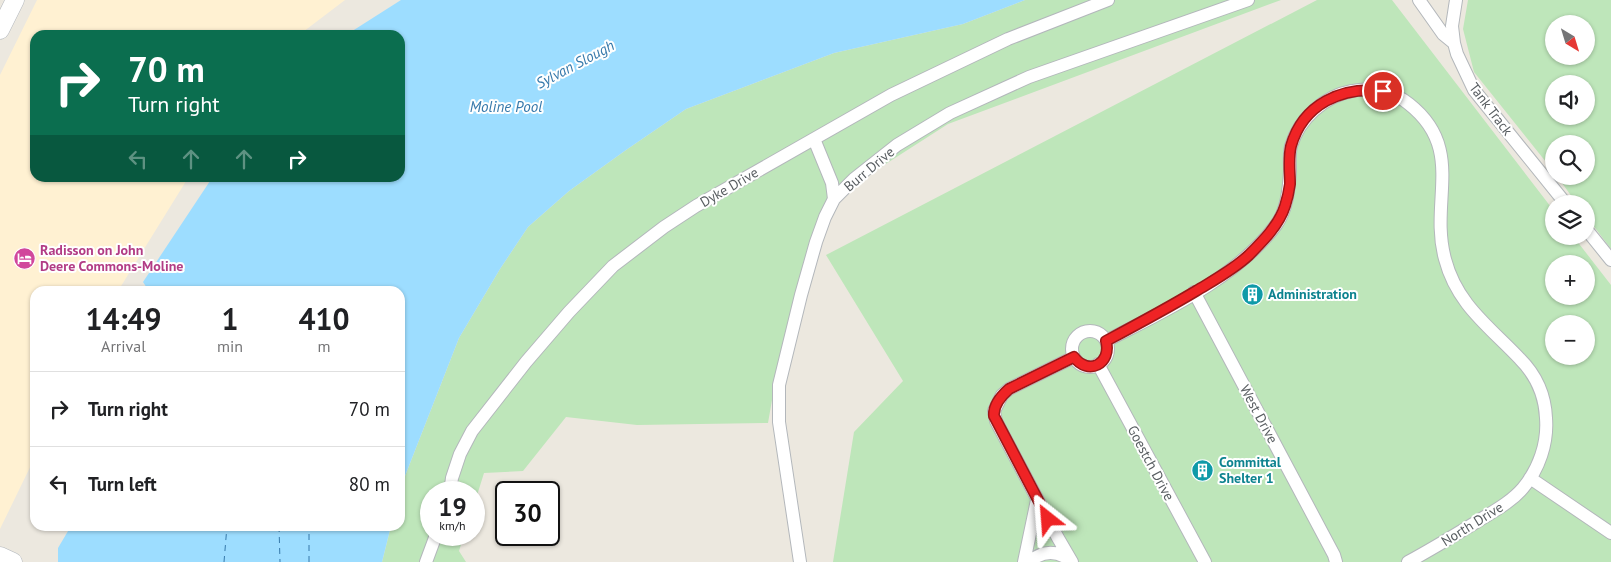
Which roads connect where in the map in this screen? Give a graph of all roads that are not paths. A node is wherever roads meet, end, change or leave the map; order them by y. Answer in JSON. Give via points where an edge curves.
{"nodes":[{"id":1,"x":15,"y":0,"type":"edge"},
{"id":2,"x":1108,"y":0,"type":"edge"},
{"id":3,"x":1248,"y":0,"type":"edge"},
{"id":4,"x":1419,"y":0,"type":"edge"},
{"id":5,"x":1456,"y":0,"type":"edge"},
{"id":6,"x":0,"y":30,"type":"edge"},
{"id":7,"x":1454,"y":43,"type":"junction"},
{"id":8,"x":814,"y":139,"type":"junction"},
{"id":9,"x":1559,"y":195,"type":"edge"},
{"id":10,"x":834,"y":199,"type":"junction"},
{"id":11,"x":1595,"y":241,"type":"edge"},
{"id":12,"x":1611,"y":260,"type":"edge"},
{"id":13,"x":1194,"y":292,"type":"junction"},
{"id":14,"x":1106,"y":341,"type":"junction"},
{"id":15,"x":1074,"y":357,"type":"junction"},
{"id":16,"x":1098,"y":364,"type":"junction"},
{"id":17,"x":1530,"y":478,"type":"junction"},
{"id":18,"x":452,"y":481,"type":"edge"},
{"id":19,"x":1037,"y":500,"type":"junction"},
{"id":20,"x":1611,"y":533,"type":"edge"},
{"id":21,"x":432,"y":546,"type":"edge"},
{"id":22,"x":0,"y":556,"type":"edge"},
{"id":23,"x":13,"y":562,"type":"edge"},
{"id":24,"x":426,"y":562,"type":"edge"},
{"id":25,"x":800,"y":562,"type":"edge"},
{"id":26,"x":1024,"y":562,"type":"edge"},
{"id":27,"x":1029,"y":562,"type":"edge"},
{"id":28,"x":1072,"y":562,"type":"edge"},
{"id":29,"x":1205,"y":562,"type":"edge"},
{"id":30,"x":1336,"y":562,"type":"edge"},
{"id":31,"x":1408,"y":562,"type":"edge"}],
"edges":[{"from":1,"to":6,"type":"main road"},
{"from":2,"to":8,"type":"street","name":"Dyke Drive","via":[[963,60],[891,95]]},
{"from":3,"to":10,"type":"street","name":"Burr Drive","via":[[1029,77],[950,113],[897,145]]},
{"from":4,"to":7,"type":"street","via":[[1443,34]]},
{"from":5,"to":7,"type":"street","name":"Tank Track","via":[[1452,26]]},
{"from":7,"to":9,"type":"street","name":"Tank Track","via":[[1474,90]]},
{"from":8,"to":10,"type":"street","via":[[832,183]]},
{"from":8,"to":18,"type":"street","name":"Dyke Drive","via":[[688,211],[613,266],[568,312],[472,431]]},
{"from":10,"to":25,"type":"street","name":"Burr Drive","via":[[816,242],[779,385],[779,422]]},
{"from":11,"to":12,"type":"street"},
{"from":13,"to":14,"type":"street","name":"North Drive"},
{"from":13,"to":17,"type":"street","name":"North Drive","via":[[1238,264],[1277,223],[1290,186],[1290,148],[1309,115],[1329,99],[1354,90],[1396,95],[1426,118],[1440,148],[1442,242],[1444,258],[1456,287],[1473,314],[1521,360],[1538,382],[1542,393],[1546,438]]},
{"from":13,"to":30,"type":"street","name":"West Drive"},
{"from":14,"to":15,"type":"street","via":[[1093,331],[1082,332],[1074,340]]},
{"from":14,"to":16,"type":"street","via":[[1107,352]]},
{"from":15,"to":16,"type":"street","via":[[1082,365]]},
{"from":15,"to":19,"type":"street","via":[[1009,389],[994,411]]},
{"from":16,"to":29,"type":"street","name":"Goestch Drive"},
{"from":17,"to":20,"type":"street"},
{"from":17,"to":31,"type":"street","name":"North Drive","via":[[1498,509]]},
{"from":19,"to":26,"type":"street"},
{"from":19,"to":28,"type":"street"},
{"from":21,"to":24,"type":"street"},
{"from":22,"to":23,"type":"main road"},
{"from":27,"to":28,"type":"street","via":[[1036,556],[1054,553],[1062,554]]}]}
